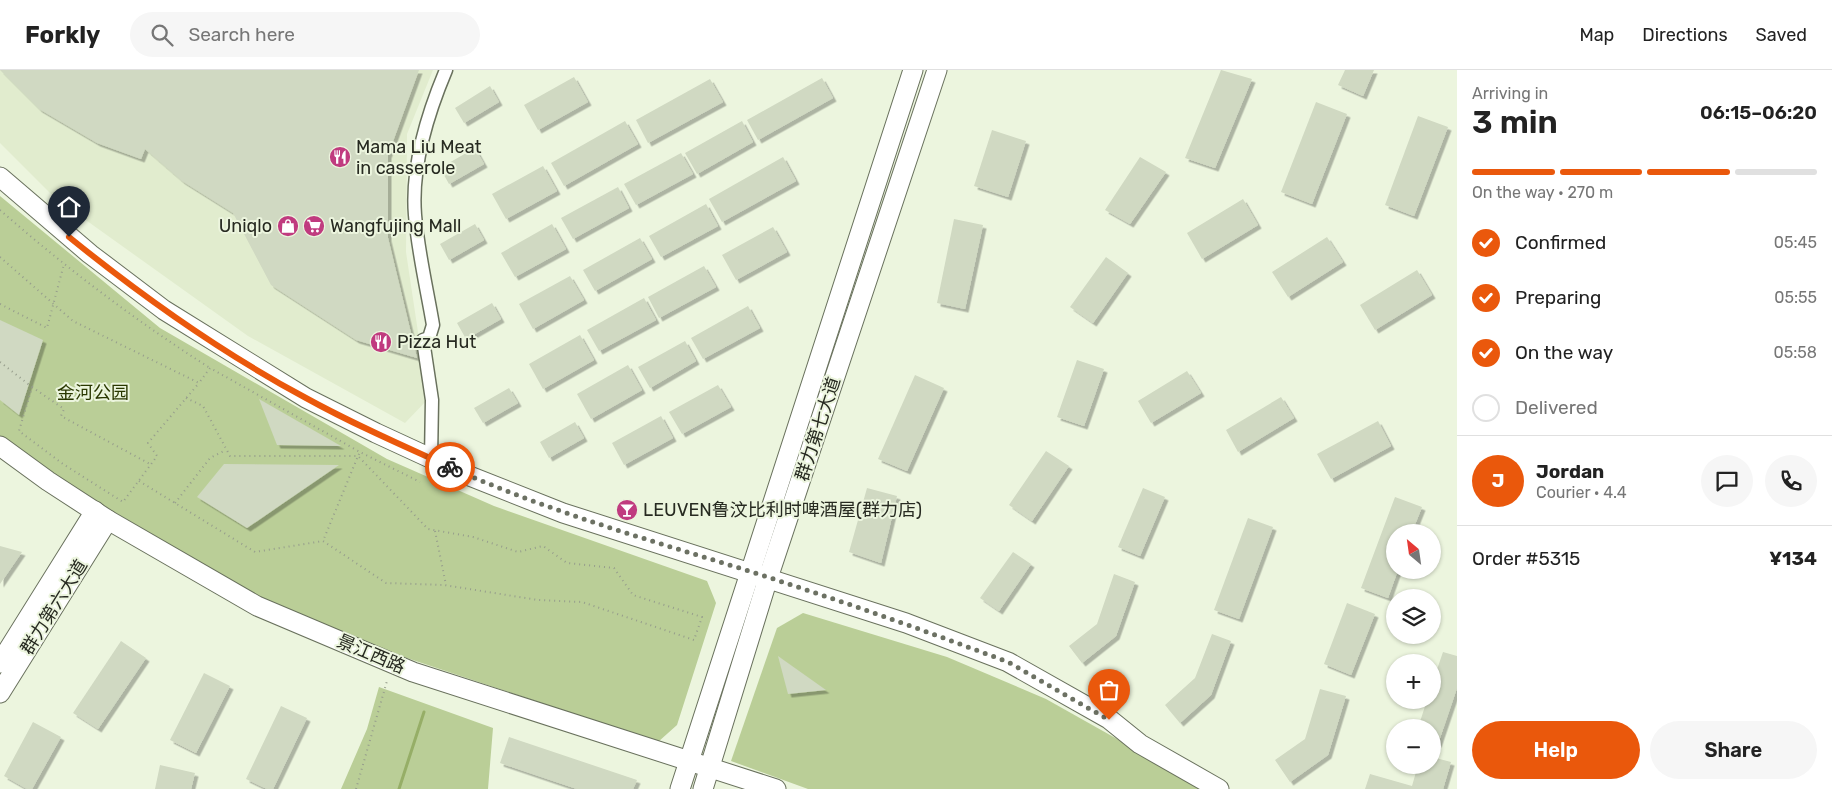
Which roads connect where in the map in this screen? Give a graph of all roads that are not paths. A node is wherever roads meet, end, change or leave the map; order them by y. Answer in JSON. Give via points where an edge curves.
{"nodes":[{"id":1,"x":446,"y":70,"type":"edge"},
{"id":2,"x":913,"y":70,"type":"edge"},
{"id":3,"x":937,"y":70,"type":"edge"},
{"id":4,"x":0,"y":177,"type":"edge"},
{"id":5,"x":0,"y":446,"type":"edge"},
{"id":6,"x":431,"y":459,"type":"junction"},
{"id":7,"x":101,"y":516,"type":"junction"},
{"id":8,"x":749,"y":572,"type":"junction"},
{"id":9,"x":768,"y":578,"type":"junction"},
{"id":10,"x":0,"y":663,"type":"edge"},
{"id":11,"x":0,"y":694,"type":"edge"},
{"id":12,"x":688,"y":762,"type":"junction"},
{"id":13,"x":709,"y":769,"type":"junction"},
{"id":14,"x":680,"y":789,"type":"edge"},
{"id":15,"x":703,"y":789,"type":"edge"},
{"id":16,"x":776,"y":789,"type":"edge"},
{"id":17,"x":1219,"y":789,"type":"edge"}],
"edges":[{"from":1,"to":6,"type":"street","via":[[426,122],[418,158],[415,213],[433,325],[429,338],[423,340],[432,400]]},
{"from":2,"to":8,"type":"main road","name":"群力第七大道"},
{"from":3,"to":9,"type":"main road","name":"群力第七大道"},
{"from":4,"to":6,"type":"main road","via":[[97,260],[200,334],[306,398]]},
{"from":5,"to":7,"type":"main road","name":"景江西路"},
{"from":6,"to":8,"type":"main road","via":[[563,513]]},
{"from":7,"to":10,"type":"main road","name":"群力第六大道"},
{"from":7,"to":11,"type":"main road","name":"群力第六大道"},
{"from":7,"to":12,"type":"main road","name":"景江西路","via":[[256,606],[413,672]]},
{"from":8,"to":9,"type":"main road"},
{"from":8,"to":12,"type":"main road","name":"群力第七大道"},
{"from":9,"to":13,"type":"main road","name":"群力第七大道"},
{"from":9,"to":17,"type":"main road","via":[[906,623],[1008,662]]},
{"from":12,"to":13,"type":"main road","name":"景江西路"},
{"from":12,"to":14,"type":"main road","name":"群力第七大道"},
{"from":13,"to":15,"type":"main road","name":"群力第七大道"},
{"from":13,"to":16,"type":"main road","name":"景江西路"}]}
